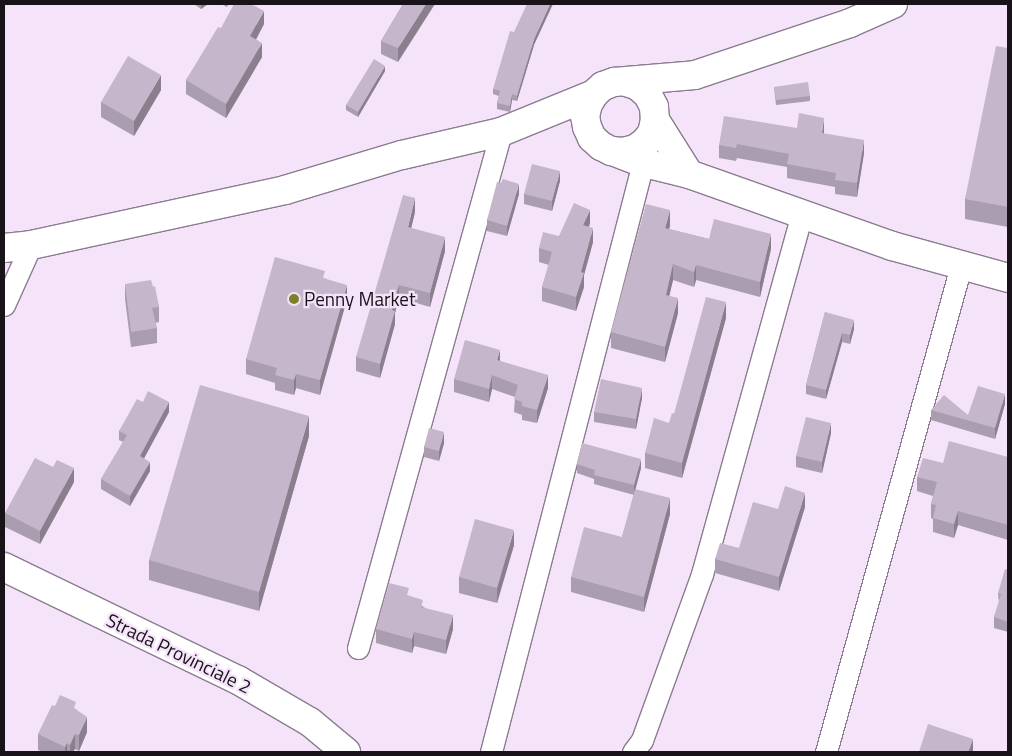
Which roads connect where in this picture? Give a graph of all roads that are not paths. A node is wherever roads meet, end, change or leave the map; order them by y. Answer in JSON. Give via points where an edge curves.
{"nodes":[{"id":1,"x":892,"y":4,"type":"edge"},
{"id":2,"x":695,"y":75,"type":"junction"},
{"id":3,"x":626,"y":82,"type":"junction"},
{"id":4,"x":594,"y":94,"type":"junction"},
{"id":5,"x":536,"y":120,"type":"junction"},
{"id":6,"x":653,"y":121,"type":"junction"},
{"id":7,"x":501,"y":132,"type":"junction"},
{"id":8,"x":602,"y":144,"type":"junction"},
{"id":9,"x":644,"y":163,"type":"junction"},
{"id":10,"x":690,"y":174,"type":"junction"},
{"id":11,"x":802,"y":214,"type":"junction"},
{"id":12,"x":31,"y":245,"type":"junction"},
{"id":13,"x":4,"y":248,"type":"edge"},
{"id":14,"x":961,"y":266,"type":"junction"},
{"id":15,"x":1008,"y":278,"type":"edge"},
{"id":16,"x":4,"y":305,"type":"edge"},
{"id":17,"x":4,"y":567,"type":"edge"},
{"id":18,"x":358,"y":648,"type":"dead end"},
{"id":19,"x":346,"y":752,"type":"edge"},
{"id":20,"x":491,"y":752,"type":"edge"},
{"id":21,"x":633,"y":752,"type":"edge"},
{"id":22,"x":826,"y":752,"type":"edge"}],
"edges":[{"from":1,"to":2,"type":"main road","via":[[850,23]]},
{"from":2,"to":3,"type":"main road"},
{"from":2,"to":6,"type":"main road"},
{"from":3,"to":4,"type":"main road","via":[[603,86]]},
{"from":3,"to":6,"type":"main road","via":[[643,90]]},
{"from":4,"to":5,"type":"main road"},
{"from":4,"to":8,"type":"main road","via":[[585,116],[587,128]]},
{"from":5,"to":7,"type":"main road"},
{"from":5,"to":8,"type":"main road"},
{"from":6,"to":8,"type":"main road","via":[[634,149],[623,152]]},
{"from":6,"to":9,"type":"street"},
{"from":6,"to":10,"type":"main road"},
{"from":7,"to":12,"type":"main road","via":[[402,155],[285,190]]},
{"from":7,"to":18,"type":"street"},
{"from":8,"to":9,"type":"main road"},
{"from":9,"to":10,"type":"main road"},
{"from":9,"to":20,"type":"street"},
{"from":10,"to":11,"type":"main road"},
{"from":11,"to":14,"type":"main road"},
{"from":11,"to":21,"type":"street","via":[[702,574],[642,740]]},
{"from":12,"to":13,"type":"main road"},
{"from":12,"to":16,"type":"street"},
{"from":14,"to":15,"type":"main road"},
{"from":14,"to":22,"type":"street"},
{"from":17,"to":19,"type":"main road","name":"Strada Provinciale 2","via":[[238,680],[310,722]]}]}
